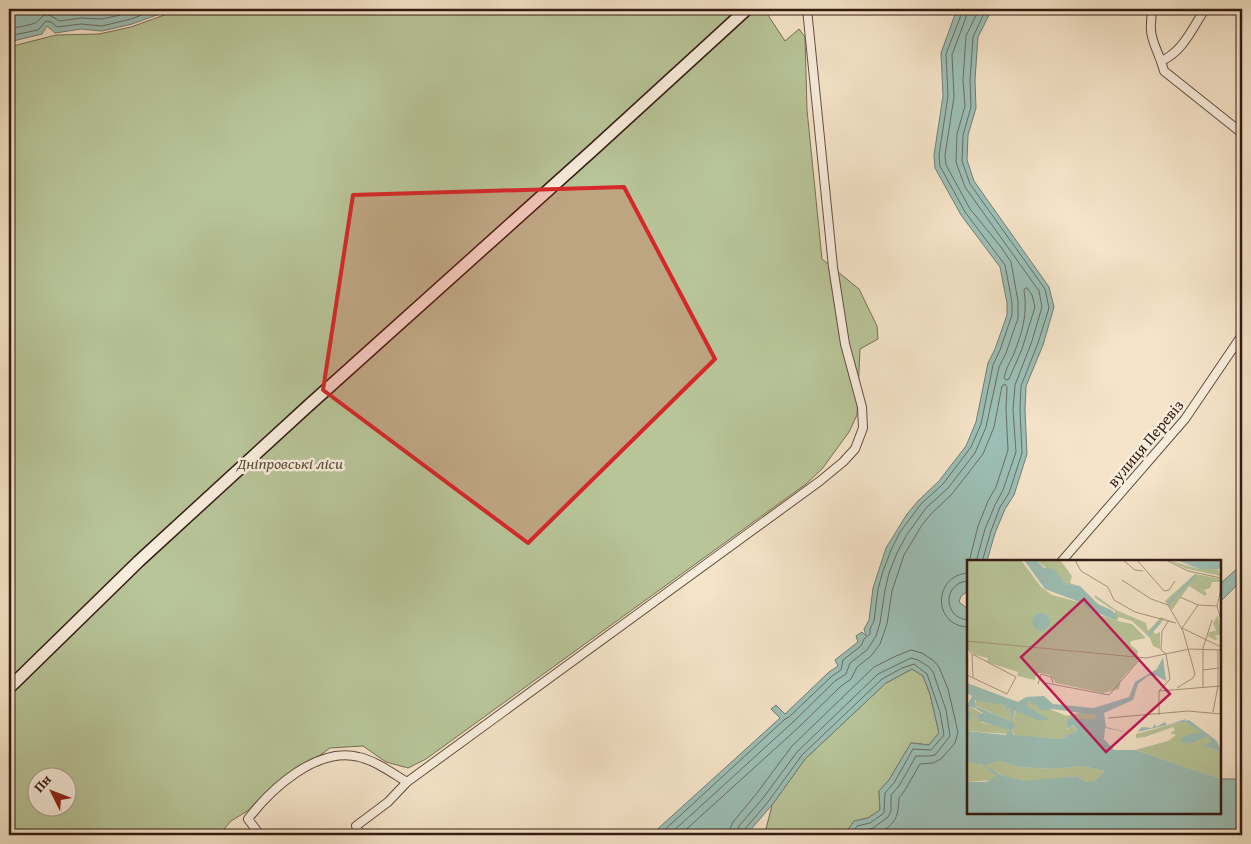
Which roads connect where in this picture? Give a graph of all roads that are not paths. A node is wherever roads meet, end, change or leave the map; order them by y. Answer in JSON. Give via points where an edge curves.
{"nodes":[{"id":1,"x":748,"y":9,"type":"edge"},
{"id":2,"x":807,"y":9,"type":"edge"},
{"id":3,"x":1153,"y":9,"type":"edge"},
{"id":4,"x":1205,"y":9,"type":"edge"},
{"id":5,"x":1161,"y":61,"type":"junction"},
{"id":6,"x":1242,"y":135,"type":"edge"},
{"id":7,"x":1242,"y":335,"type":"edge"},
{"id":8,"x":1063,"y":560,"type":"edge"},
{"id":9,"x":9,"y":688,"type":"edge"},
{"id":10,"x":407,"y":782,"type":"junction"},
{"id":11,"x":360,"y":833,"type":"dead end"},
{"id":12,"x":260,"y":835,"type":"edge"}],
"edges":[{"from":1,"to":9,"type":"main road","via":[[286,425]]},
{"from":2,"to":10,"type":"street","via":[[833,267],[845,344],[862,407],[863,428],[856,449],[820,481]]},
{"from":3,"to":5,"type":"street","via":[[1151,39]]},
{"from":4,"to":5,"type":"street","via":[[1184,42],[1171,57]]},
{"from":5,"to":6,"type":"street","via":[[1164,71]]},
{"from":7,"to":8,"type":"street","name":"вулиця Перевіз","via":[[1185,419]]},
{"from":10,"to":11,"type":"street","via":[[388,802],[356,826]]},
{"from":10,"to":12,"type":"street","via":[[359,756],[342,755],[321,760],[303,768],[260,804],[248,819]]}]}
